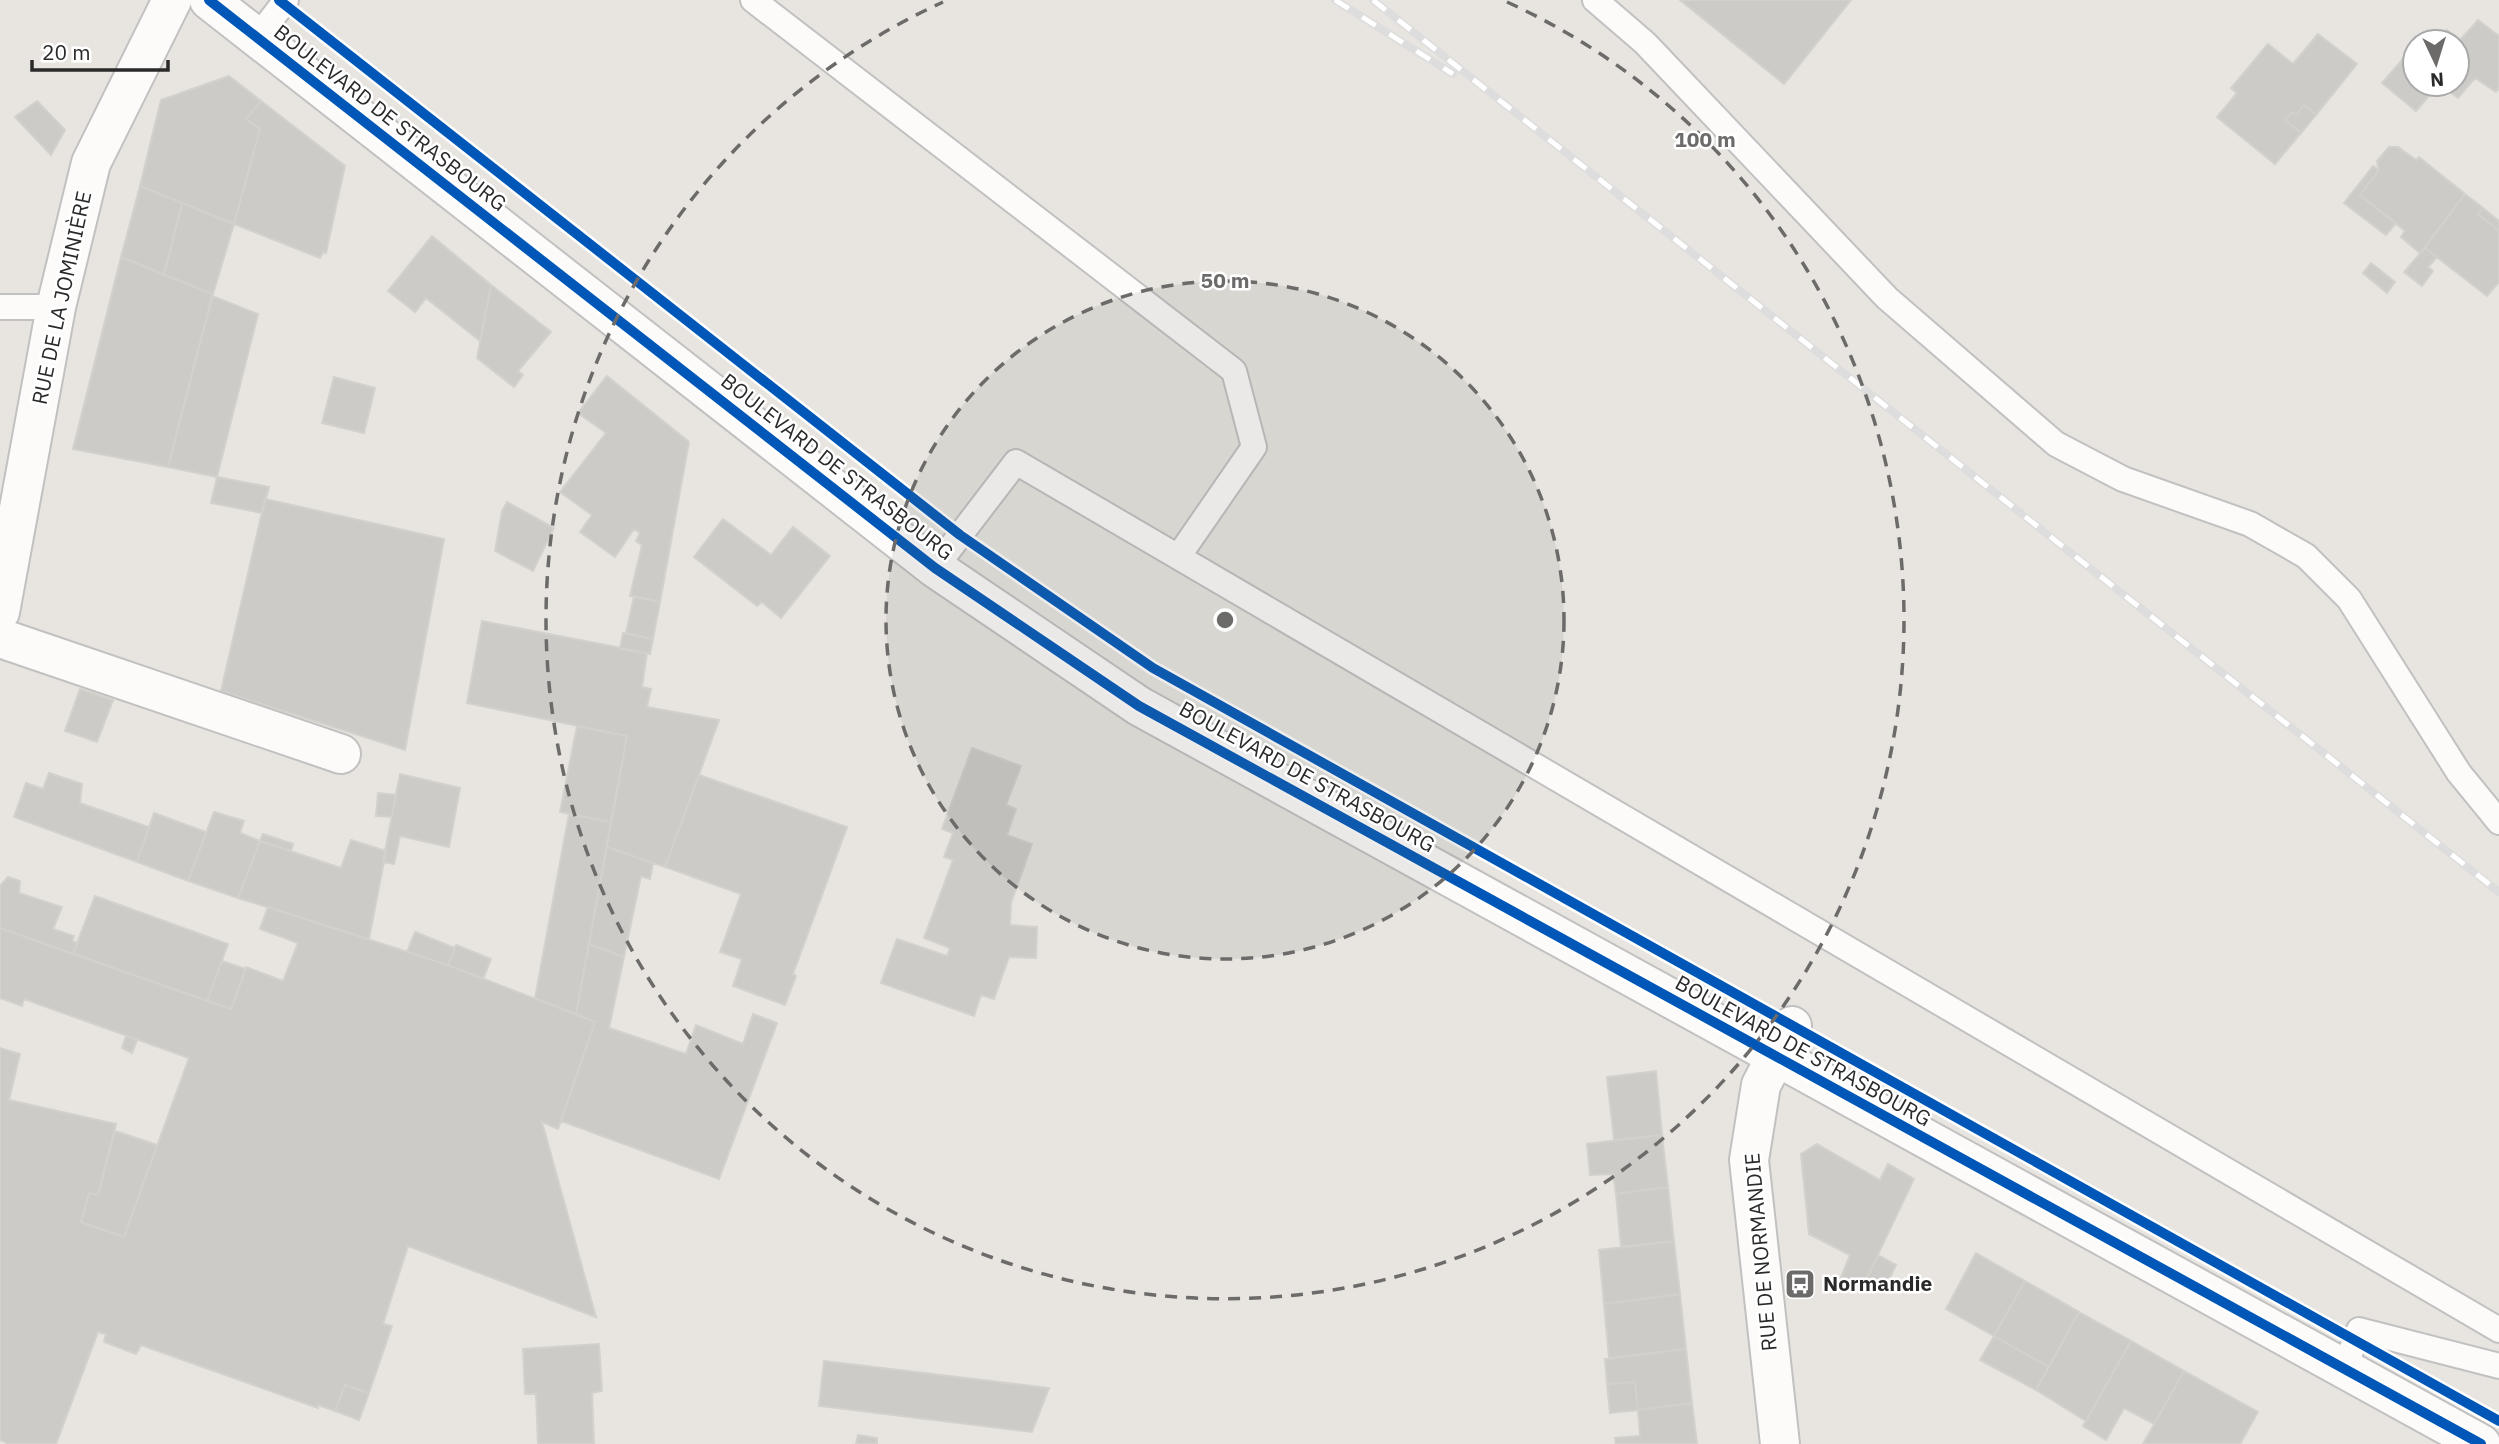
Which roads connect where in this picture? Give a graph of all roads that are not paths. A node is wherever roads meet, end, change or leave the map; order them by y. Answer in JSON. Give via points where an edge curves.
{"nodes":[{"id":1,"x":172,"y":0,"type":"edge"},
{"id":2,"x":209,"y":0,"type":"edge"},
{"id":3,"x":286,"y":0,"type":"edge"},
{"id":4,"x":753,"y":0,"type":"edge"},
{"id":5,"x":1595,"y":0,"type":"edge"},
{"id":6,"x":257,"y":38,"type":"junction"},
{"id":7,"x":0,"y":307,"type":"edge"},
{"id":8,"x":56,"y":307,"type":"junction"},
{"id":9,"x":1178,"y":557,"type":"junction"},
{"id":10,"x":935,"y":568,"type":"junction"},
{"id":11,"x":0,"y":612,"type":"edge"},
{"id":12,"x":0,"y":638,"type":"edge"},
{"id":13,"x":341,"y":754,"type":"dead end"},
{"id":14,"x":2499,"y":822,"type":"edge"},
{"id":15,"x":1783,"y":1042,"type":"junction"},
{"id":16,"x":2499,"y":1330,"type":"edge"},
{"id":17,"x":2499,"y":1366,"type":"edge"},
{"id":18,"x":2344,"y":1369,"type":"junction"},
{"id":19,"x":1780,"y":1444,"type":"edge"},
{"id":20,"x":2481,"y":1444,"type":"edge"}],
"edges":[{"from":1,"to":8,"type":"street","name":"RUE DE LA JOMINIÈRE","via":[[92,163]]},
{"from":2,"to":6,"type":"street","name":"BOULEVARD DE STRASBOURG"},
{"from":3,"to":6,"type":"lane"},
{"from":4,"to":9,"type":"lane","via":[[1234,371],[1254,447]]},
{"from":5,"to":14,"type":"lane","via":[[1645,43],[1887,298],[2056,444],[2123,479],[2250,524],[2306,556],[2349,599],[2459,773]]},
{"from":6,"to":10,"type":"street","name":"BOULEVARD DE STRASBOURG"},
{"from":7,"to":8,"type":"lane"},
{"from":8,"to":11,"type":"street","name":"RUE DE LA JOMINIÈRE"},
{"from":9,"to":10,"type":"lane","via":[[1016,462]]},
{"from":9,"to":16,"type":"lane"},
{"from":10,"to":15,"type":"street","name":"BOULEVARD DE STRASBOURG","via":[[1139,706]]},
{"from":12,"to":13,"type":"street"},
{"from":15,"to":18,"type":"street","name":"BOULEVARD DE STRASBOURG"},
{"from":15,"to":19,"type":"street","name":"RUE DE NORMANDIE","via":[[1762,1085],[1749,1160]]},
{"from":17,"to":18,"type":"lane","via":[[2359,1330]]},
{"from":18,"to":20,"type":"street","name":"BOULEVARD DE STRASBOURG"}]}
